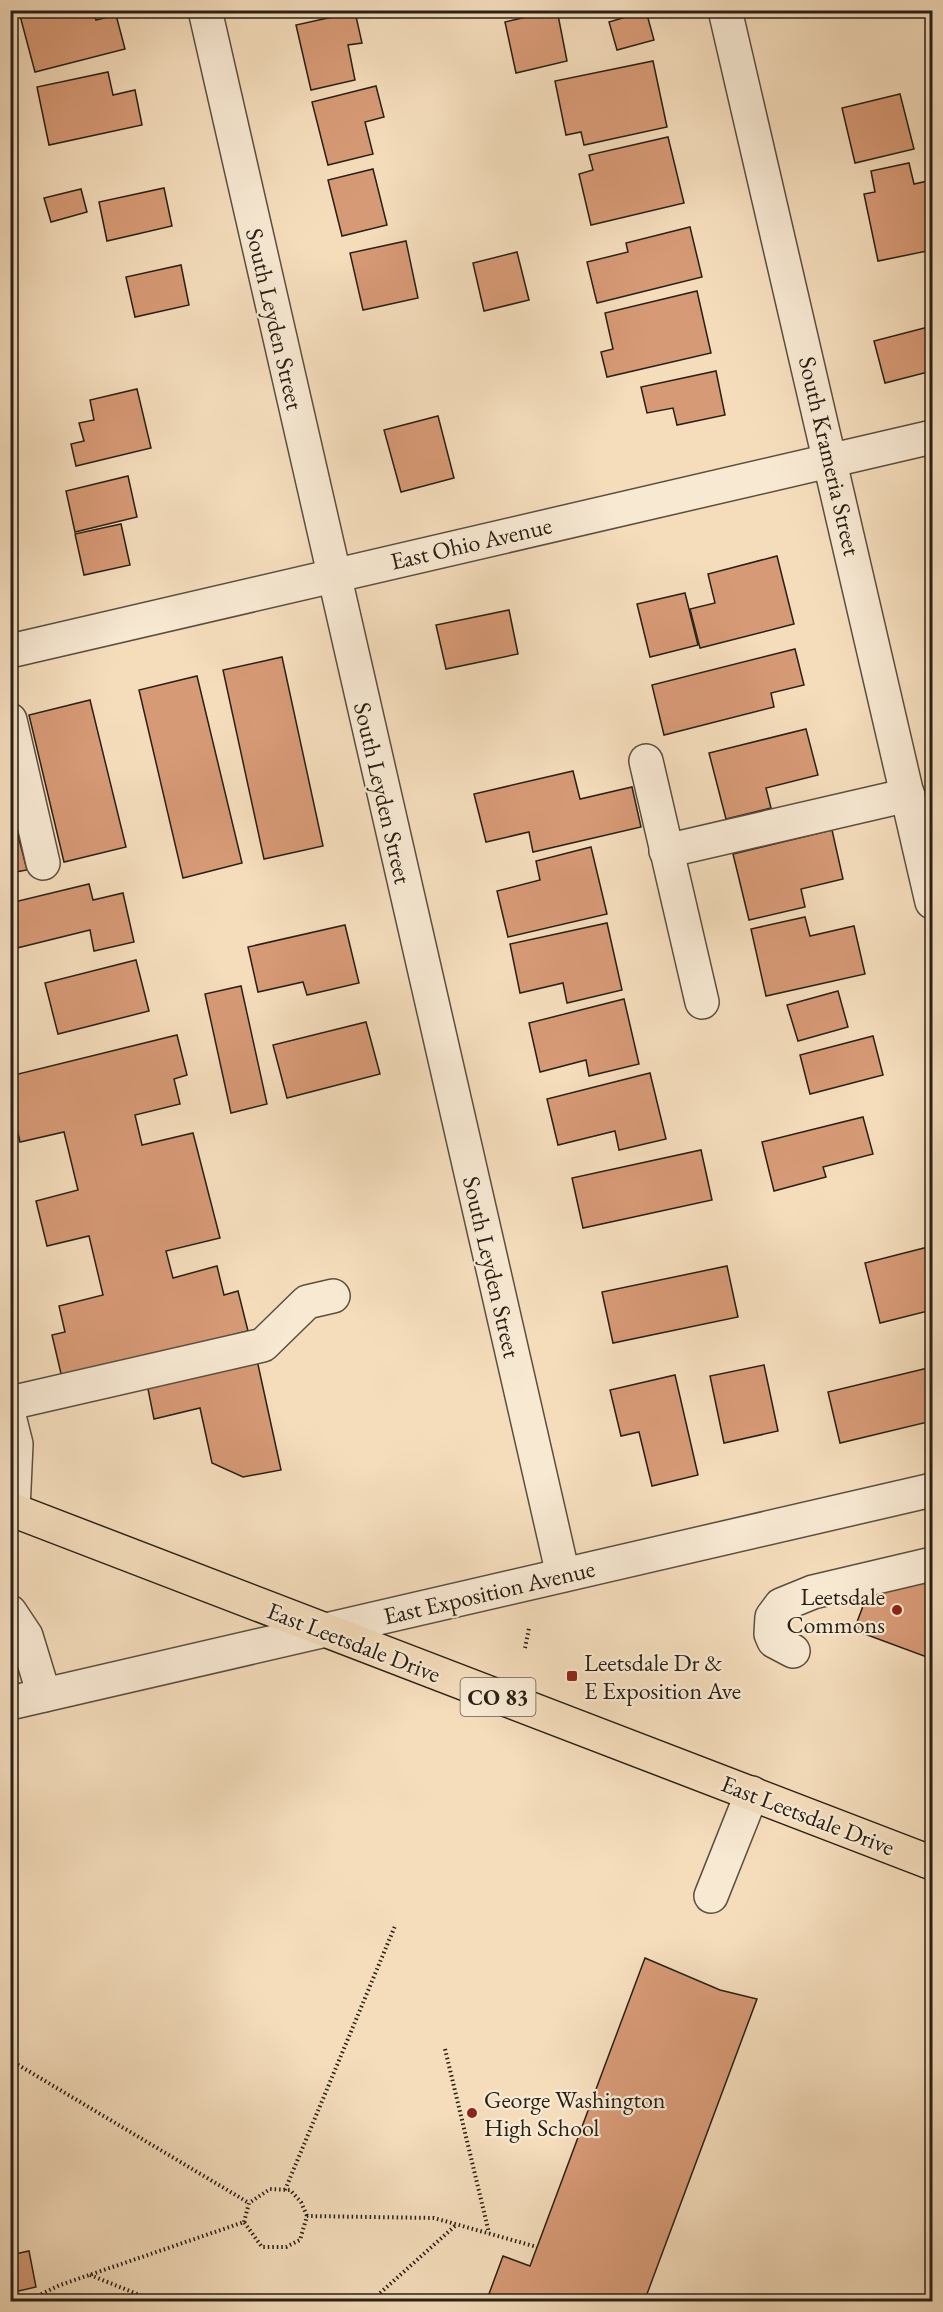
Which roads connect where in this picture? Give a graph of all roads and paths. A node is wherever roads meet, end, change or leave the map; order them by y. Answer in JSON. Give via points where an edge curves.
{"nodes":[{"id":1,"x":204,"y":10,"type":"edge"},
{"id":2,"x":726,"y":10,"type":"edge"},
{"id":3,"x":933,"y":437,"type":"edge"},
{"id":4,"x":831,"y":460,"type":"junction"},
{"id":5,"x":333,"y":575,"type":"junction"},
{"id":6,"x":10,"y":651,"type":"edge"},
{"id":7,"x":10,"y":720,"type":"edge"},
{"id":8,"x":646,"y":761,"type":"dead end"},
{"id":9,"x":908,"y":795,"type":"junction"},
{"id":10,"x":666,"y":851,"type":"junction"},
{"id":11,"x":43,"y":863,"type":"dead end"},
{"id":12,"x":933,"y":902,"type":"edge"},
{"id":13,"x":702,"y":1002,"type":"dead end"},
{"id":14,"x":333,"y":1296,"type":"dead end"},
{"id":15,"x":10,"y":1403,"type":"edge"},
{"id":16,"x":10,"y":1420,"type":"edge"},
{"id":17,"x":933,"y":1490,"type":"edge"},
{"id":18,"x":12,"y":1510,"type":"edge"},
{"id":19,"x":933,"y":1564,"type":"edge"},
{"id":20,"x":563,"y":1575,"type":"junction"},
{"id":21,"x":10,"y":1612,"type":"edge"},
{"id":22,"x":529,"y":1628,"type":"dead end"},
{"id":23,"x":322,"y":1630,"type":"junction"},
{"id":24,"x":525,"y":1648,"type":"dead end"},
{"id":25,"x":793,"y":1651,"type":"dead end"},
{"id":26,"x":44,"y":1695,"type":"junction"},
{"id":27,"x":10,"y":1703,"type":"edge"},
{"id":28,"x":752,"y":1793,"type":"junction"},
{"id":29,"x":933,"y":1863,"type":"edge"},
{"id":30,"x":711,"y":1896,"type":"dead end"},
{"id":31,"x":395,"y":1926,"type":"dead end"},
{"id":32,"x":445,"y":2049,"type":"dead end"},
{"id":33,"x":10,"y":2060,"type":"edge"},
{"id":34,"x":285,"y":2190,"type":"junction"},
{"id":35,"x":249,"y":2203,"type":"junction"},
{"id":36,"x":307,"y":2216,"type":"junction"},
{"id":37,"x":244,"y":2222,"type":"junction"},
{"id":38,"x":457,"y":2224,"type":"junction"},
{"id":39,"x":489,"y":2234,"type":"junction"},
{"id":40,"x":537,"y":2247,"type":"dead end"},
{"id":41,"x":90,"y":2275,"type":"junction"},
{"id":42,"x":25,"y":2301,"type":"edge"},
{"id":43,"x":157,"y":2301,"type":"edge"},
{"id":44,"x":370,"y":2301,"type":"edge"}],
"edges":[{"from":1,"to":5,"type":"street","name":"South Leyden Street"},
{"from":2,"to":4,"type":"street","name":"South Krameria Street"},
{"from":3,"to":4,"type":"street","name":"East Ohio Avenue"},
{"from":4,"to":5,"type":"street","name":"East Ohio Avenue"},
{"from":4,"to":9,"type":"street","name":"South Krameria Street"},
{"from":5,"to":6,"type":"street","name":"East Ohio Avenue"},
{"from":5,"to":20,"type":"street","name":"South Leyden Street"},
{"from":7,"to":11,"type":"street"},
{"from":8,"to":10,"type":"street"},
{"from":9,"to":10,"type":"street"},
{"from":9,"to":12,"type":"street","name":"South Krameria Street"},
{"from":10,"to":13,"type":"street"},
{"from":14,"to":15,"type":"street","via":[[307,1302],[262,1345]]},
{"from":16,"to":18,"type":"street","via":[[16,1444]]},
{"from":17,"to":20,"type":"street","name":"East Exposition Avenue"},
{"from":18,"to":23,"type":"main road","name":"East Leetsdale Drive","number":"CO 83"},
{"from":19,"to":25,"type":"street","via":[[792,1599],[777,1610],[770,1625],[774,1641]]},
{"from":20,"to":23,"type":"street","name":"East Exposition Avenue"},
{"from":21,"to":26,"type":"street","via":[[26,1636]]},
{"from":22,"to":24,"type":"path"},
{"from":23,"to":26,"type":"street","name":"East Exposition Avenue"},
{"from":23,"to":28,"type":"main road","name":"East Leetsdale Drive","number":"CO 83"},
{"from":26,"to":27,"type":"street","name":"East Exposition Avenue"},
{"from":28,"to":29,"type":"main road","name":"East Leetsdale Drive","number":"CO 83"},
{"from":28,"to":30,"type":"street"},
{"from":31,"to":34,"type":"path"},
{"from":32,"to":39,"type":"path"},
{"from":33,"to":35,"type":"path"},
{"from":34,"to":35,"type":"path","via":[[270,2189]]},
{"from":34,"to":36,"type":"path","via":[[301,2202]]},
{"from":35,"to":37,"type":"path"},
{"from":36,"to":37,"type":"path","via":[[300,2240],[286,2247],[262,2247]]},
{"from":36,"to":38,"type":"path","via":[[434,2218]]},
{"from":37,"to":41,"type":"path"},
{"from":38,"to":39,"type":"path"},
{"from":38,"to":44,"type":"path"},
{"from":39,"to":40,"type":"path"},
{"from":41,"to":42,"type":"path"},
{"from":41,"to":43,"type":"path"}]}
